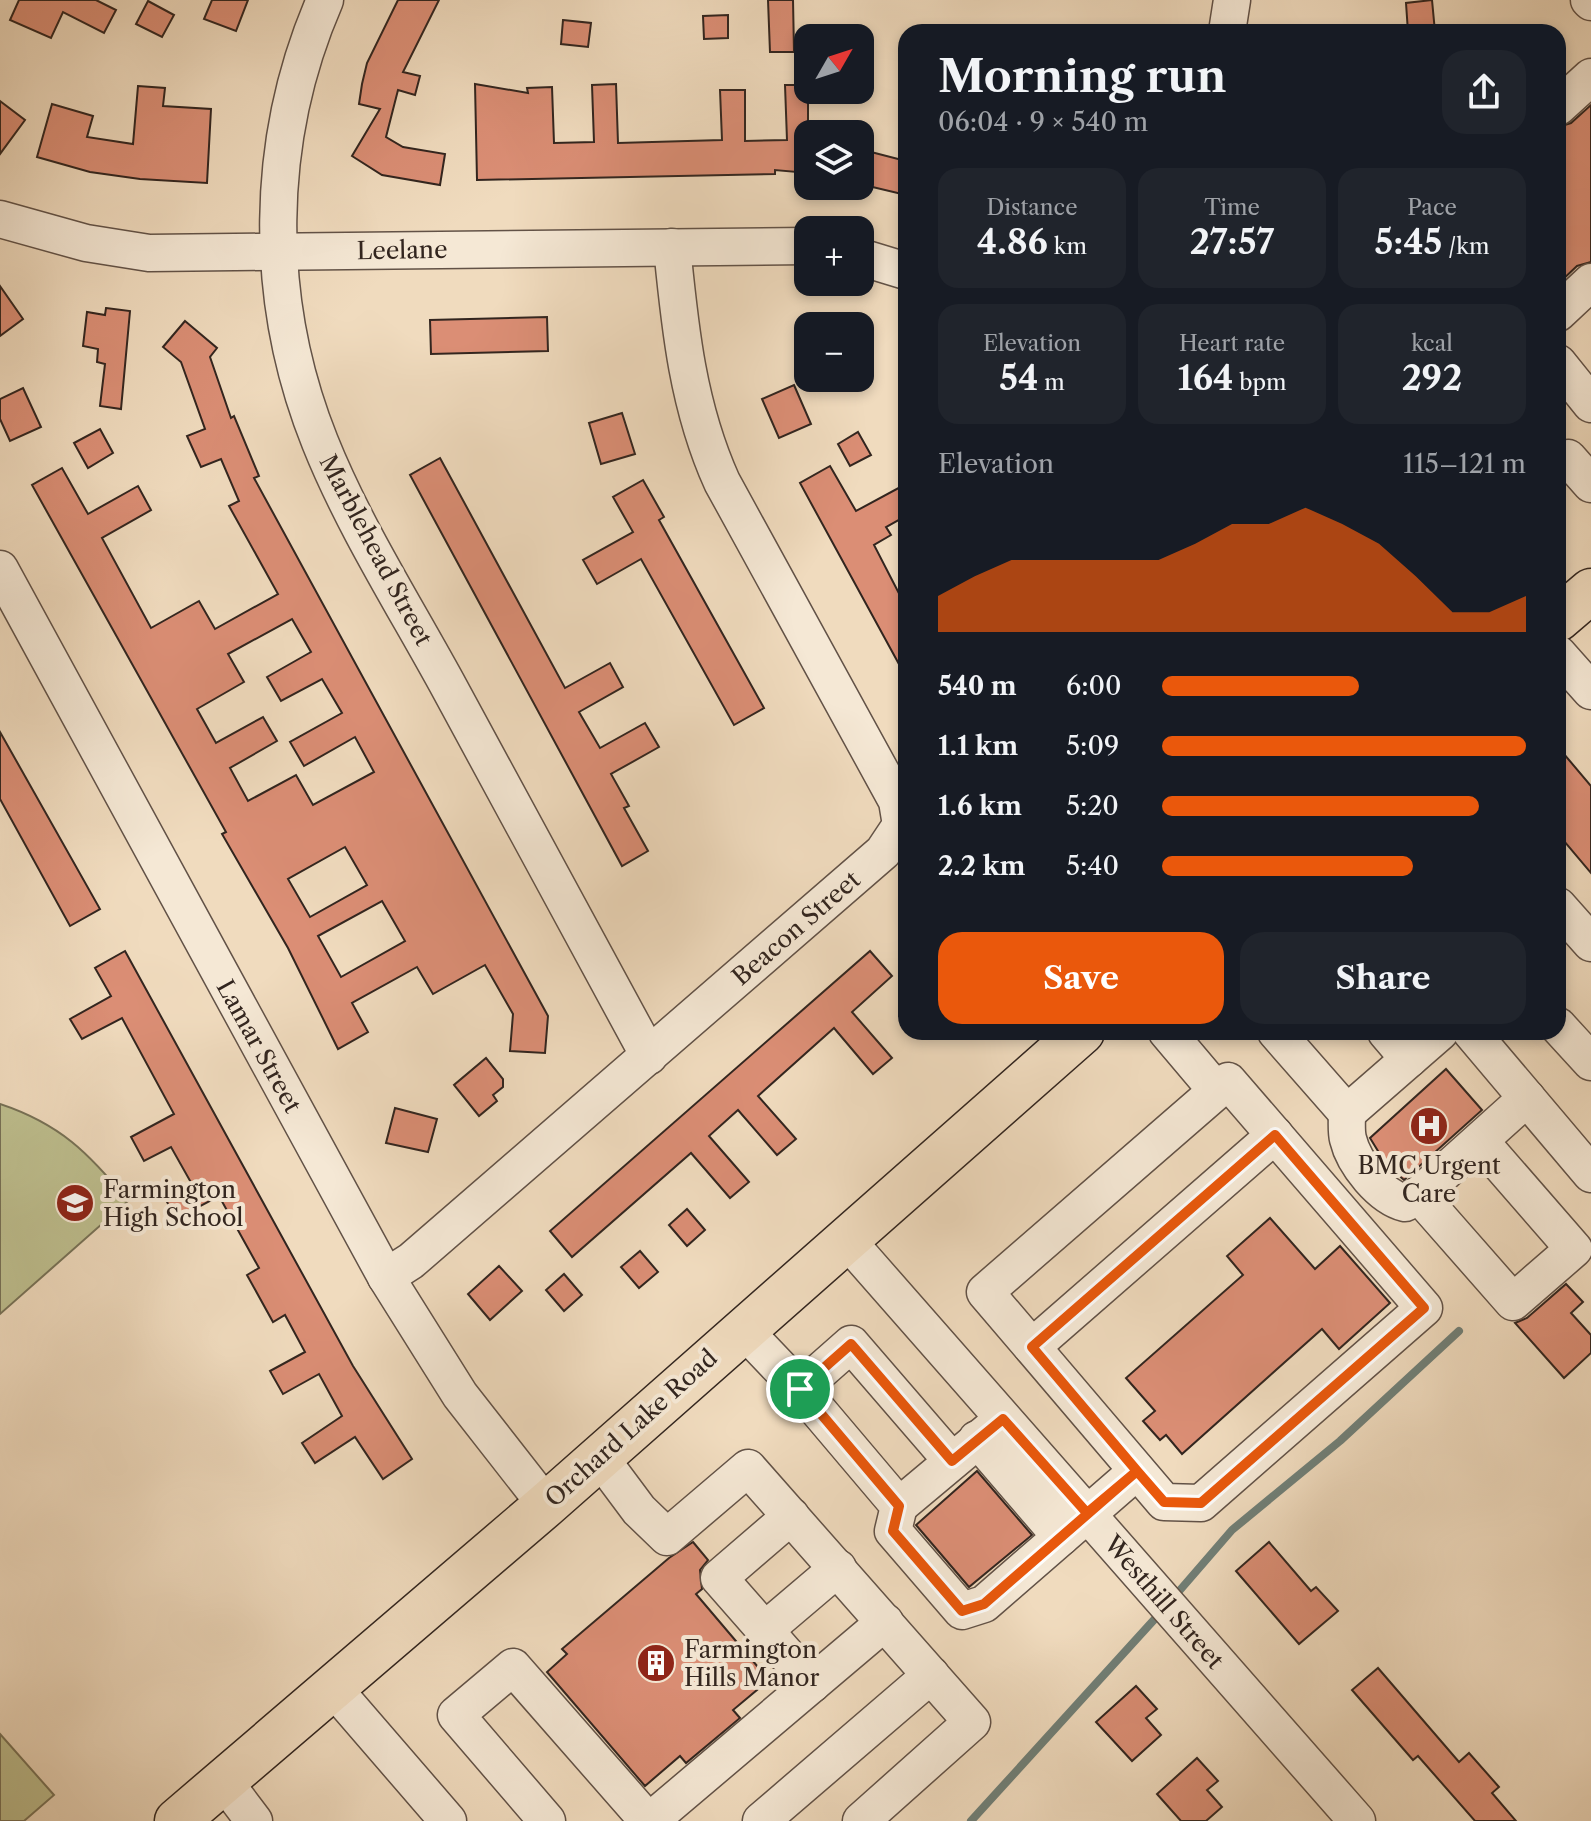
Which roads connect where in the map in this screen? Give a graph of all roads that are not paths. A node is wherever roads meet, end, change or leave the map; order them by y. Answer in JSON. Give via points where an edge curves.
{"nodes":[{"id":1,"x":325,"y":0,"type":"edge"},
{"id":2,"x":1232,"y":0,"type":"edge"},
{"id":3,"x":1228,"y":24,"type":"edge"},
{"id":4,"x":1591,"y":77,"type":"edge"},
{"id":5,"x":1566,"y":100,"type":"edge"},
{"id":6,"x":0,"y":219,"type":"edge"},
{"id":7,"x":794,"y":246,"type":"edge"},
{"id":8,"x":672,"y":247,"type":"junction"},
{"id":9,"x":278,"y":251,"type":"junction"},
{"id":10,"x":874,"y":261,"type":"edge"},
{"id":11,"x":898,"y":269,"type":"edge"},
{"id":12,"x":1591,"y":282,"type":"edge"},
{"id":13,"x":1566,"y":305,"type":"edge"},
{"id":14,"x":1566,"y":373,"type":"edge"},
{"id":15,"x":1591,"y":404,"type":"edge"},
{"id":16,"x":0,"y":569,"type":"edge"},
{"id":17,"x":1591,"y":591,"type":"edge"},
{"id":18,"x":1566,"y":612,"type":"edge"},
{"id":19,"x":1566,"y":663,"type":"edge"},
{"id":20,"x":1591,"y":691,"type":"edge"},
{"id":21,"x":898,"y":807,"type":"edge"},
{"id":22,"x":898,"y":830,"type":"edge"},
{"id":23,"x":1566,"y":915,"type":"edge"},
{"id":24,"x":1591,"y":943,"type":"edge"},
{"id":25,"x":1566,"y":1035,"type":"edge"},
{"id":26,"x":1073,"y":1040,"type":"edge"},
{"id":27,"x":1174,"y":1040,"type":"edge"},
{"id":28,"x":1283,"y":1040,"type":"edge"},
{"id":29,"x":1478,"y":1040,"type":"edge"},
{"id":30,"x":1398,"y":1045,"type":"edge"},
{"id":31,"x":649,"y":1056,"type":"junction"},
{"id":32,"x":1591,"y":1062,"type":"edge"},
{"id":33,"x":1216,"y":1090,"type":"junction"},
{"id":34,"x":1527,"y":1098,"type":"junction"},
{"id":35,"x":1347,"y":1113,"type":"junction"},
{"id":36,"x":1275,"y":1135,"type":"junction"},
{"id":37,"x":1480,"y":1141,"type":"junction"},
{"id":38,"x":1591,"y":1174,"type":"edge"},
{"id":39,"x":1419,"y":1195,"type":"junction"},
{"id":40,"x":845,"y":1238,"type":"junction"},
{"id":41,"x":386,"y":1277,"type":"junction"},
{"id":42,"x":742,"y":1328,"type":"junction"},
{"id":43,"x":1032,"y":1347,"type":"junction"},
{"id":44,"x":800,"y":1389,"type":"junction"},
{"id":45,"x":977,"y":1440,"type":"junction"},
{"id":46,"x":598,"y":1455,"type":"junction"},
{"id":47,"x":1137,"y":1471,"type":"junction"},
{"id":48,"x":546,"y":1505,"type":"junction"},
{"id":49,"x":899,"y":1506,"type":"junction"},
{"id":50,"x":791,"y":1516,"type":"junction"},
{"id":51,"x":1074,"y":1525,"type":"junction"},
{"id":52,"x":838,"y":1568,"type":"junction"},
{"id":53,"x":885,"y":1622,"type":"junction"},
{"id":54,"x":765,"y":1630,"type":"junction"},
{"id":55,"x":931,"y":1675,"type":"junction"},
{"id":56,"x":812,"y":1684,"type":"junction"},
{"id":57,"x":334,"y":1689,"type":"junction"},
{"id":58,"x":223,"y":1780,"type":"junction"},
{"id":59,"x":177,"y":1821,"type":"edge"},
{"id":60,"x":254,"y":1821,"type":"edge"},
{"id":61,"x":448,"y":1821,"type":"edge"},
{"id":62,"x":547,"y":1821,"type":"edge"},
{"id":63,"x":649,"y":1821,"type":"edge"},
{"id":64,"x":761,"y":1821,"type":"edge"},
{"id":65,"x":861,"y":1821,"type":"edge"},
{"id":66,"x":1357,"y":1821,"type":"edge"}],
"edges":[{"from":1,"to":9,"type":"street","name":"Marblehead Street","via":[[287,124],[277,203]]},
{"from":2,"to":3,"type":"street"},
{"from":4,"to":5,"type":"street"},
{"from":6,"to":9,"type":"street","name":"Leelane","via":[[86,243],[149,253]]},
{"from":7,"to":8,"type":"street","name":"Leelane"},
{"from":8,"to":9,"type":"street","name":"Leelane"},
{"from":8,"to":21,"type":"street","name":"Beacon Street","via":[[689,383],[705,445]]},
{"from":9,"to":31,"type":"street","name":"Marblehead Street","via":[[289,344],[321,445]]},
{"from":10,"to":11,"type":"street"},
{"from":12,"to":13,"type":"street"},
{"from":14,"to":15,"type":"street"},
{"from":16,"to":41,"type":"street","name":"Lamar Street"},
{"from":17,"to":18,"type":"main road"},
{"from":19,"to":20,"type":"street"},
{"from":22,"to":31,"type":"street","name":"Beacon Street","via":[[883,852]]},
{"from":23,"to":24,"type":"street"},
{"from":25,"to":32,"type":"street"},
{"from":26,"to":40,"type":"main road","name":"Orchard Lake Road"},
{"from":27,"to":33,"type":"street"},
{"from":28,"to":35,"type":"street"},
{"from":29,"to":34,"type":"street"},
{"from":30,"to":35,"type":"street"},
{"from":31,"to":41,"type":"street","name":"Beacon Street"},
{"from":33,"to":36,"type":"street","via":[[1228,1081]]},
{"from":33,"to":43,"type":"street","via":[[985,1292]]},
{"from":34,"to":37,"type":"street"},
{"from":34,"to":38,"type":"street"},
{"from":35,"to":39,"type":"street","via":[[1347,1138],[1359,1163],[1391,1199],[1405,1203]]},
{"from":36,"to":43,"type":"street"},
{"from":36,"to":47,"type":"street","via":[[1424,1308],[1201,1503],[1164,1502]]},
{"from":37,"to":39,"type":"street"},
{"from":37,"to":39,"type":"street","via":[[1574,1249],[1513,1302]]},
{"from":40,"to":42,"type":"main road","name":"Orchard Lake Road"},
{"from":40,"to":45,"type":"street","name":"Westhill Street"},
{"from":41,"to":48,"type":"street","name":"Lamar Street","via":[[460,1395]]},
{"from":42,"to":44,"type":"street"},
{"from":42,"to":46,"type":"main road","name":"Orchard Lake Road"},
{"from":43,"to":47,"type":"street"},
{"from":44,"to":45,"type":"street","via":[[851,1344]]},
{"from":44,"to":49,"type":"street"},
{"from":45,"to":49,"type":"street"},
{"from":45,"to":51,"type":"street","name":"Westhill Street"},
{"from":46,"to":48,"type":"main road","name":"Orchard Lake Road"},
{"from":46,"to":50,"type":"street","via":[[639,1510],[667,1537],[748,1468]]},
{"from":47,"to":51,"type":"street"},
{"from":48,"to":57,"type":"main road","name":"Orchard Lake Road"},
{"from":49,"to":51,"type":"street","via":[[893,1531],[962,1611],[984,1604]]},
{"from":50,"to":52,"type":"street"},
{"from":50,"to":54,"type":"street","via":[[719,1578]]},
{"from":51,"to":66,"type":"street","name":"Westhill Street"},
{"from":52,"to":53,"type":"street"},
{"from":52,"to":54,"type":"street"},
{"from":53,"to":55,"type":"street"},
{"from":53,"to":56,"type":"street"},
{"from":54,"to":56,"type":"street"},
{"from":55,"to":64,"type":"street"},
{"from":55,"to":65,"type":"street","via":[[972,1722]]},
{"from":56,"to":63,"type":"street"},
{"from":57,"to":58,"type":"main road","name":"Orchard Lake Road"},
{"from":57,"to":61,"type":"street"},
{"from":58,"to":59,"type":"main road","name":"Orchard Lake Road"},
{"from":58,"to":60,"type":"street"},
{"from":62,"to":63,"type":"street","via":[[456,1715],[513,1667]]}]}
